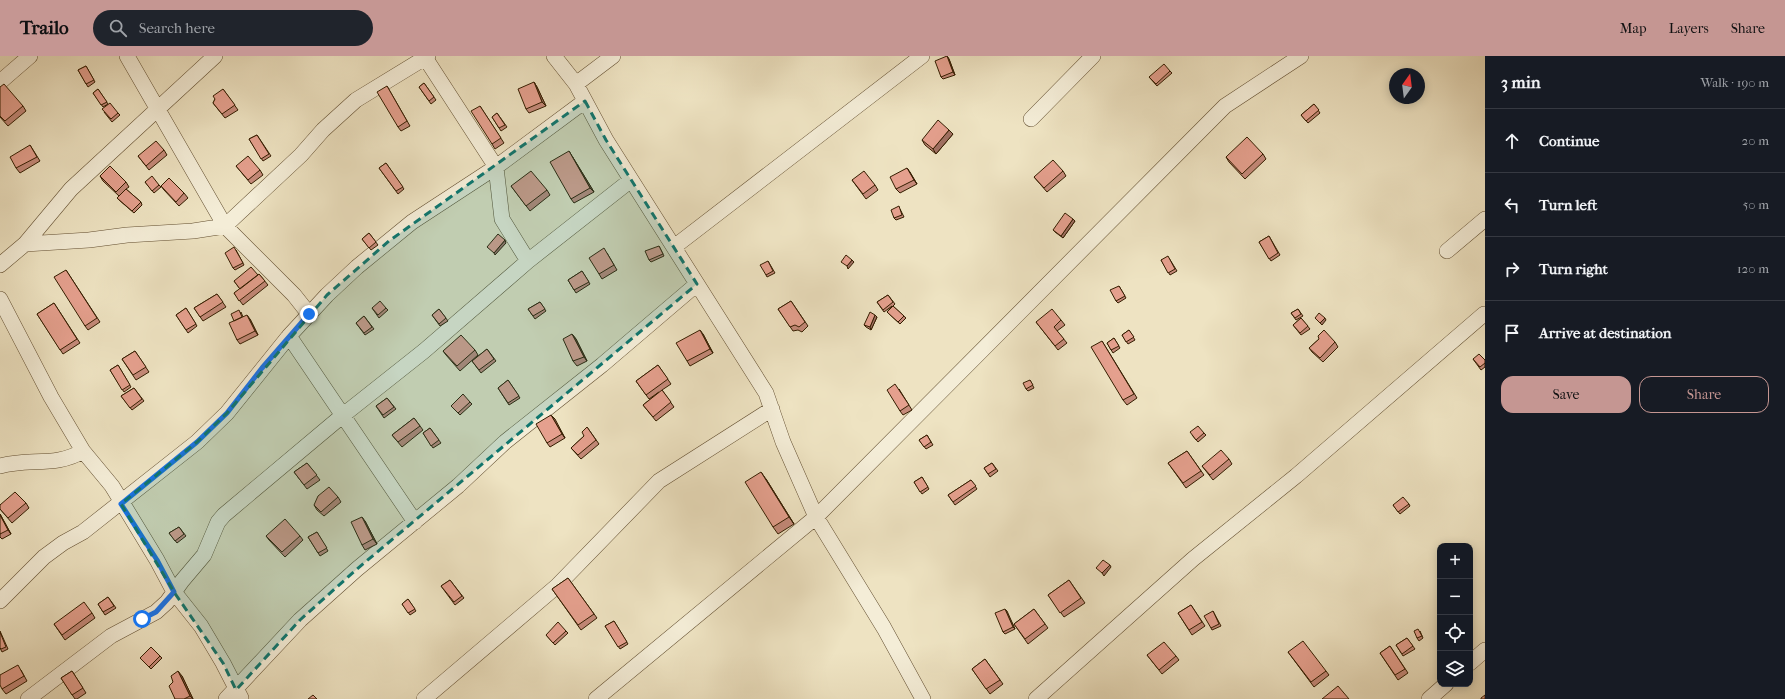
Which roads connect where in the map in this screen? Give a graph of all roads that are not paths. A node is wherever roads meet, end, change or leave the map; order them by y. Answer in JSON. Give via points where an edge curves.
{"nodes":[{"id":1,"x":30,"y":56,"type":"edge"},
{"id":2,"x":127,"y":56,"type":"edge"},
{"id":3,"x":215,"y":56,"type":"edge"},
{"id":4,"x":554,"y":56,"type":"edge"},
{"id":5,"x":613,"y":56,"type":"edge"},
{"id":6,"x":922,"y":56,"type":"edge"},
{"id":7,"x":1093,"y":56,"type":"edge"},
{"id":8,"x":1301,"y":56,"type":"edge"},
{"id":9,"x":426,"y":57,"type":"edge"},
{"id":10,"x":0,"y":82,"type":"edge"},
{"id":11,"x":576,"y":84,"type":"junction"},
{"id":12,"x":586,"y":101,"type":"junction"},
{"id":13,"x":159,"y":108,"type":"junction"},
{"id":14,"x":1031,"y":119,"type":"dead end"},
{"id":15,"x":496,"y":167,"type":"junction"},
{"id":16,"x":631,"y":180,"type":"junction"},
{"id":17,"x":1485,"y":219,"type":"edge"},
{"id":18,"x":225,"y":226,"type":"junction"},
{"id":19,"x":25,"y":244,"type":"junction"},
{"id":20,"x":674,"y":247,"type":"junction"},
{"id":21,"x":1447,"y":251,"type":"dead end"},
{"id":22,"x":528,"y":261,"type":"junction"},
{"id":23,"x":0,"y":265,"type":"edge"},
{"id":24,"x":697,"y":284,"type":"junction"},
{"id":25,"x":0,"y":299,"type":"edge"},
{"id":26,"x":309,"y":314,"type":"junction"},
{"id":27,"x":1484,"y":314,"type":"dead end"},
{"id":28,"x":289,"y":336,"type":"junction"},
{"id":29,"x":772,"y":409,"type":"junction"},
{"id":30,"x":342,"y":416,"type":"junction"},
{"id":31,"x":83,"y":451,"type":"junction"},
{"id":32,"x":0,"y":466,"type":"edge"},
{"id":33,"x":121,"y":504,"type":"junction"},
{"id":34,"x":816,"y":517,"type":"junction"},
{"id":35,"x":415,"y":522,"type":"junction"},
{"id":36,"x":174,"y":592,"type":"junction"},
{"id":37,"x":0,"y":601,"type":"edge"},
{"id":38,"x":1485,"y":650,"type":"edge"},
{"id":39,"x":1473,"y":660,"type":"edge"},
{"id":40,"x":1443,"y":687,"type":"edge"},
{"id":41,"x":235,"y":696,"type":"edge"},
{"id":42,"x":28,"y":699,"type":"edge"},
{"id":43,"x":424,"y":699,"type":"edge"},
{"id":44,"x":596,"y":699,"type":"edge"},
{"id":45,"x":923,"y":699,"type":"edge"},
{"id":46,"x":1036,"y":699,"type":"edge"},
{"id":47,"x":1429,"y":699,"type":"edge"}],
"edges":[{"from":1,"to":10,"type":"street"},
{"from":2,"to":13,"type":"street"},
{"from":3,"to":13,"type":"street"},
{"from":4,"to":11,"type":"street"},
{"from":5,"to":11,"type":"street"},
{"from":6,"to":20,"type":"street"},
{"from":7,"to":14,"type":"street"},
{"from":8,"to":34,"type":"street","via":[[1225,106]]},
{"from":9,"to":15,"type":"street"},
{"from":9,"to":18,"type":"street","via":[[356,100]]},
{"from":11,"to":12,"type":"street"},
{"from":12,"to":15,"type":"street"},
{"from":12,"to":16,"type":"street"},
{"from":13,"to":18,"type":"street"},
{"from":13,"to":19,"type":"street","via":[[71,190]]},
{"from":15,"to":22,"type":"street","via":[[502,218]]},
{"from":15,"to":26,"type":"street","via":[[412,222],[357,267]]},
{"from":16,"to":20,"type":"street"},
{"from":16,"to":22,"type":"street"},
{"from":17,"to":21,"type":"street"},
{"from":18,"to":19,"type":"street"},
{"from":18,"to":26,"type":"street","via":[[294,295]]},
{"from":19,"to":23,"type":"street"},
{"from":20,"to":24,"type":"street"},
{"from":22,"to":30,"type":"street","via":[[424,351]]},
{"from":24,"to":29,"type":"street","via":[[766,393]]},
{"from":24,"to":35,"type":"street","via":[[602,365],[505,442]]},
{"from":25,"to":31,"type":"street","via":[[51,397]]},
{"from":26,"to":28,"type":"street"},
{"from":27,"to":46,"type":"street","via":[[1296,476],[1193,559]]},
{"from":28,"to":30,"type":"street"},
{"from":28,"to":33,"type":"street","via":[[217,423]]},
{"from":29,"to":34,"type":"street","via":[[783,442]]},
{"from":29,"to":43,"type":"street","via":[[659,481],[557,586]]},
{"from":30,"to":35,"type":"street"},
{"from":30,"to":36,"type":"street","via":[[218,522],[204,555]]},
{"from":31,"to":32,"type":"street","via":[[59,461],[17,462]]},
{"from":31,"to":33,"type":"street","via":[[112,486]]},
{"from":33,"to":36,"type":"street"},
{"from":33,"to":37,"type":"street","via":[[44,556]]},
{"from":34,"to":44,"type":"street"},
{"from":34,"to":45,"type":"street","via":[[884,628]]},
{"from":35,"to":41,"type":"street","via":[[300,620]]},
{"from":36,"to":41,"type":"street","via":[[201,626],[224,663]]},
{"from":36,"to":42,"type":"street","via":[[156,612],[111,636]]},
{"from":38,"to":39,"type":"street"},
{"from":40,"to":47,"type":"street"}]}
